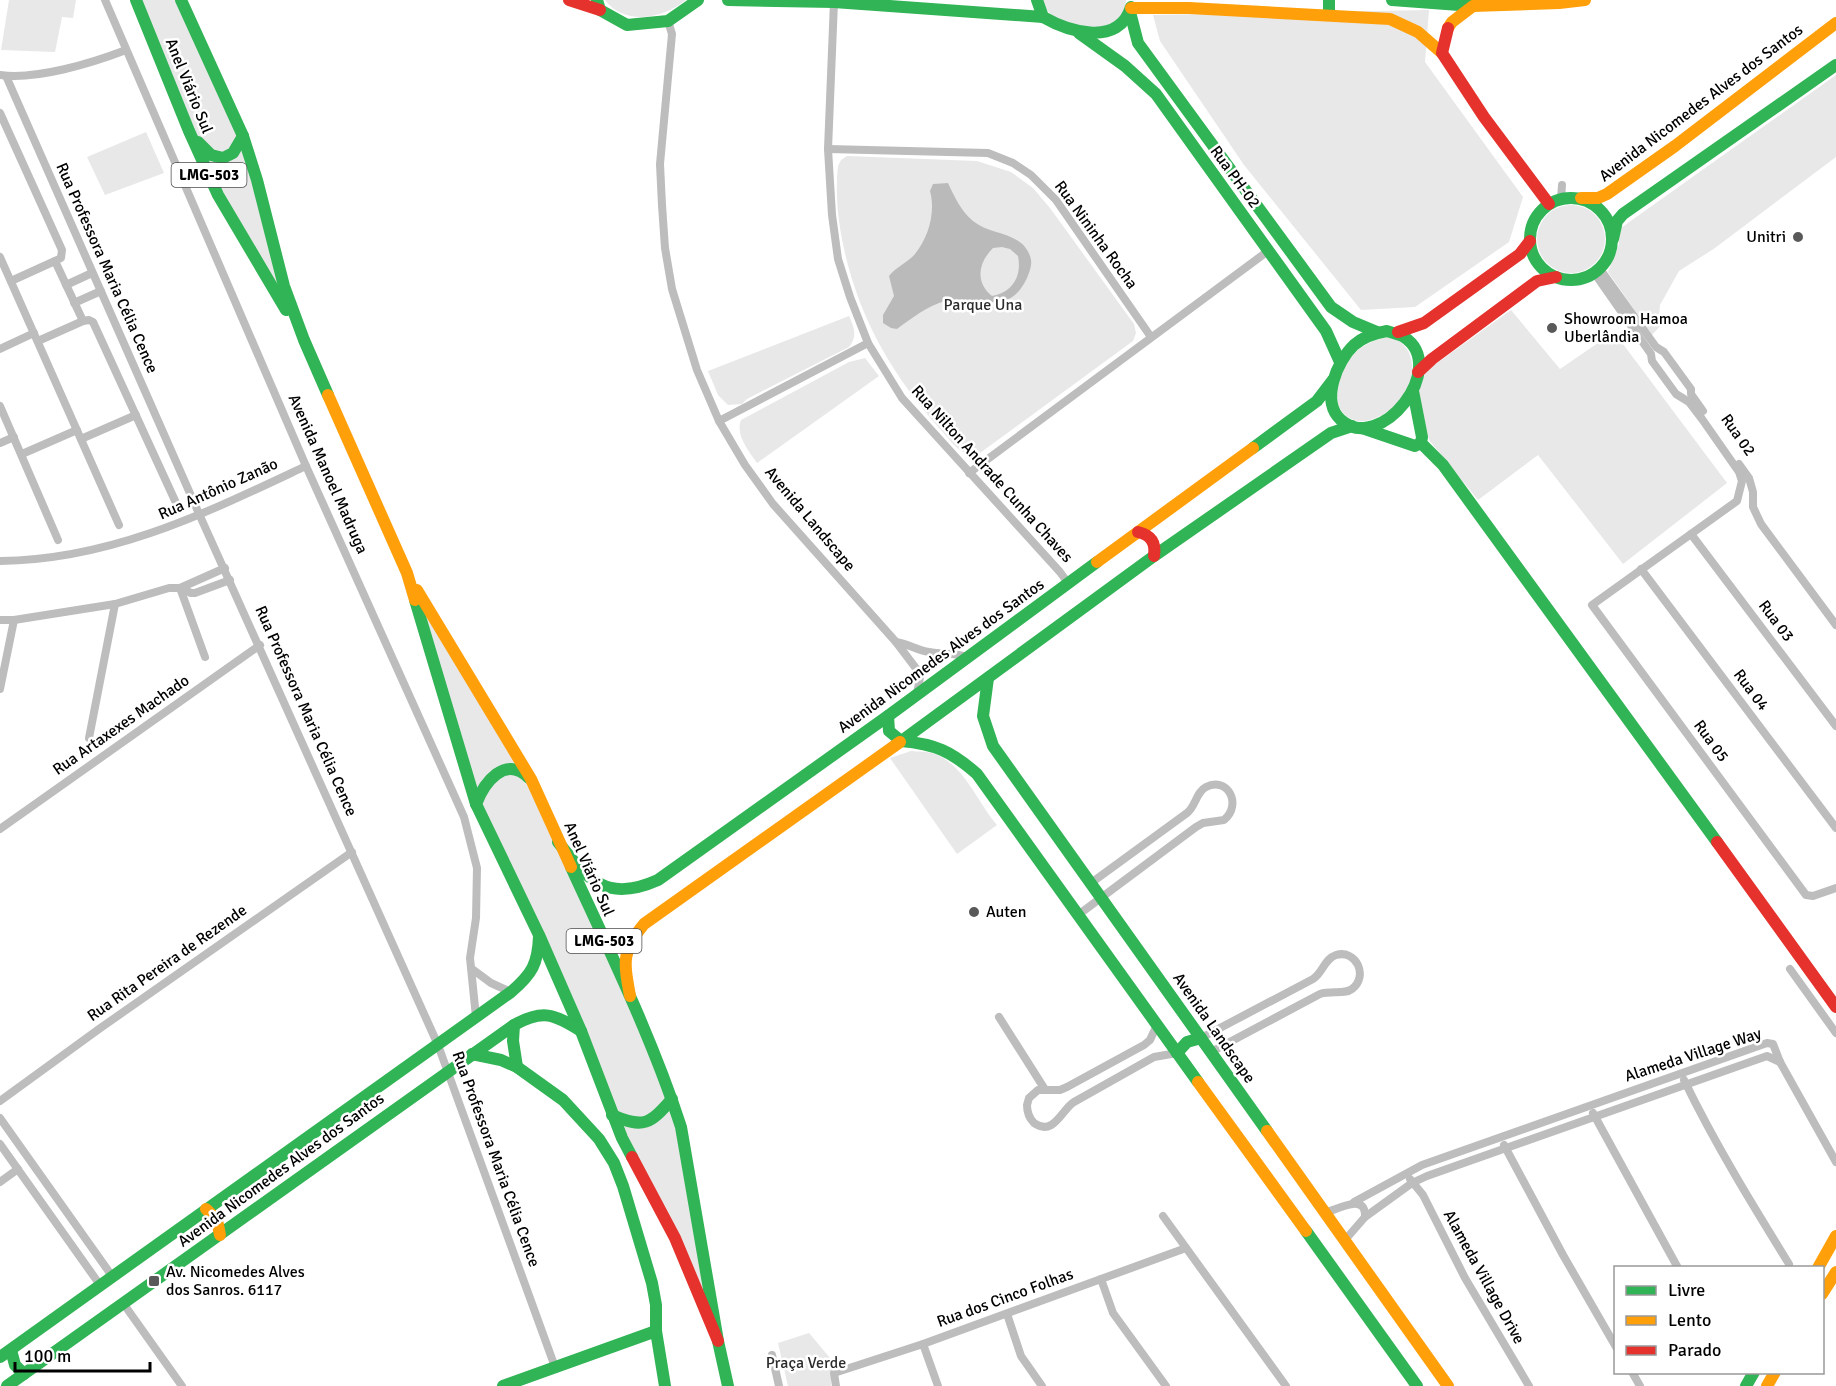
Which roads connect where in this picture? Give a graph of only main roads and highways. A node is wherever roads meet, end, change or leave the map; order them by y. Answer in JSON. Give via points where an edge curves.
{"nodes":[{"id":1,"x":136,"y":0,"type":"edge"},
{"id":2,"x":181,"y":0,"type":"edge"},
{"id":3,"x":570,"y":0,"type":"edge"},
{"id":4,"x":698,"y":0,"type":"edge"},
{"id":5,"x":728,"y":0,"type":"edge"},
{"id":6,"x":1037,"y":0,"type":"edge"},
{"id":7,"x":1329,"y":0,"type":"edge"},
{"id":8,"x":1392,"y":0,"type":"edge"},
{"id":9,"x":1585,"y":0,"type":"edge"},
{"id":10,"x":598,"y":5,"type":"edge"},
{"id":11,"x":1473,"y":6,"type":"junction"},
{"id":12,"x":1131,"y":7,"type":"edge"},
{"id":13,"x":1329,"y":15,"type":"junction"},
{"id":14,"x":1042,"y":17,"type":"junction"},
{"id":15,"x":1836,"y":23,"type":"edge"},
{"id":16,"x":1079,"y":33,"type":"junction"},
{"id":17,"x":1442,"y":53,"type":"junction"},
{"id":18,"x":1836,"y":65,"type":"edge"},
{"id":19,"x":189,"y":131,"type":"junction"},
{"id":20,"x":243,"y":136,"type":"junction"},
{"id":21,"x":1581,"y":198,"type":"junction"},
{"id":22,"x":1549,"y":204,"type":"junction"},
{"id":23,"x":1613,"y":239,"type":"junction"},
{"id":24,"x":1530,"y":241,"type":"junction"},
{"id":25,"x":1556,"y":277,"type":"junction"},
{"id":26,"x":1398,"y":332,"type":"junction"},
{"id":27,"x":1377,"y":333,"type":"junction"},
{"id":28,"x":304,"y":340,"type":"junction"},
{"id":29,"x":1340,"y":362,"type":"junction"},
{"id":30,"x":1418,"y":372,"type":"junction"},
{"id":31,"x":1333,"y":380,"type":"junction"},
{"id":32,"x":1413,"y":391,"type":"junction"},
{"id":33,"x":1357,"y":427,"type":"junction"},
{"id":34,"x":1421,"y":443,"type":"junction"},
{"id":35,"x":1138,"y":532,"type":"junction"},
{"id":36,"x":1154,"y":556,"type":"junction"},
{"id":37,"x":406,"y":573,"type":"junction"},
{"id":38,"x":988,"y":678,"type":"junction"},
{"id":39,"x":888,"y":716,"type":"junction"},
{"id":40,"x":901,"y":741,"type":"junction"},
{"id":41,"x":531,"y":779,"type":"junction"},
{"id":42,"x":476,"y":804,"type":"junction"},
{"id":43,"x":558,"y":842,"type":"junction"},
{"id":44,"x":539,"y":935,"type":"junction"},
{"id":45,"x":630,"y":996,"type":"junction"},
{"id":46,"x":1836,"y":1007,"type":"edge"},
{"id":47,"x":514,"y":1025,"type":"junction"},
{"id":48,"x":581,"y":1031,"type":"junction"},
{"id":49,"x":1201,"y":1038,"type":"junction"},
{"id":50,"x":1177,"y":1053,"type":"junction"},
{"id":51,"x":472,"y":1054,"type":"junction"},
{"id":52,"x":517,"y":1067,"type":"junction"},
{"id":53,"x":672,"y":1099,"type":"junction"},
{"id":54,"x":612,"y":1115,"type":"junction"},
{"id":55,"x":206,"y":1209,"type":"junction"},
{"id":56,"x":220,"y":1235,"type":"junction"},
{"id":57,"x":1836,"y":1236,"type":"edge"},
{"id":58,"x":1819,"y":1266,"type":"edge"},
{"id":59,"x":656,"y":1332,"type":"junction"},
{"id":60,"x":718,"y":1341,"type":"junction"},
{"id":61,"x":11,"y":1350,"type":"junction"},
{"id":62,"x":0,"y":1357,"type":"edge"},
{"id":63,"x":24,"y":1374,"type":"junction"},
{"id":64,"x":7,"y":1386,"type":"edge"},
{"id":65,"x":503,"y":1386,"type":"edge"},
{"id":66,"x":665,"y":1386,"type":"edge"},
{"id":67,"x":728,"y":1386,"type":"edge"},
{"id":68,"x":1417,"y":1386,"type":"edge"},
{"id":69,"x":1448,"y":1386,"type":"edge"}],
"edges":[{"from":1,"to":19,"type":"main road","name":"Anel Viário Sul","number":"LMG-503"},
{"from":2,"to":20,"type":"main road","name":"Anel Viário Sul","number":"LMG-503"},
{"from":3,"to":10,"type":"main road"},
{"from":4,"to":10,"type":"main road","via":[[668,21],[627,25]]},
{"from":5,"to":14,"type":"main road","via":[[834,2]]},
{"from":6,"to":14,"type":"main road"},
{"from":7,"to":13,"type":"main road"},
{"from":8,"to":11,"type":"main road"},
{"from":9,"to":11,"type":"main road"},
{"from":11,"to":17,"type":"main road","via":[[1452,22]]},
{"from":12,"to":13,"type":"main road"},
{"from":12,"to":16,"type":"main road","via":[[1119,25],[1111,29],[1098,34]]},
{"from":12,"to":27,"type":"main road","name":"Rua PH-02","via":[[1138,43],[1331,307]]},
{"from":13,"to":17,"type":"main road","via":[[1404,22]]},
{"from":14,"to":16,"type":"main road"},
{"from":15,"to":21,"type":"main road","name":"Avenida Nicomedes Alves dos Santos","via":[[1607,194]]},
{"from":16,"to":29,"type":"main road","name":"Rua PH-02","via":[[1156,94],[1326,331]]},
{"from":17,"to":22,"type":"main road"},
{"from":18,"to":23,"type":"main road","via":[[1623,214]]},
{"from":19,"to":20,"type":"main road","via":[[208,154],[219,160],[229,158]]},
{"from":19,"to":28,"type":"main road","name":"Anel Viário Sul","number":"LMG-503","via":[[218,195]]},
{"from":20,"to":28,"type":"main road","name":"Anel Viário Sul","number":"LMG-503","via":[[284,286]]},
{"from":21,"to":22,"type":"main road","via":[[1561,198]]},
{"from":21,"to":23,"type":"main road","via":[[1607,218]]},
{"from":22,"to":24,"type":"main road","via":[[1534,220]]},
{"from":23,"to":25,"type":"main road","via":[[1607,260],[1597,271],[1574,280]]},
{"from":24,"to":25,"type":"main road","via":[[1536,262]]},
{"from":24,"to":26,"type":"main road","via":[[1520,254],[1424,323]]},
{"from":25,"to":30,"type":"main road","via":[[1537,281]]},
{"from":26,"to":27,"type":"main road"},
{"from":26,"to":30,"type":"main road","via":[[1417,352]]},
{"from":27,"to":29,"type":"main road","via":[[1352,346]]},
{"from":28,"to":37,"type":"main road","name":"Anel Viário Sul","number":"LMG-503"},
{"from":29,"to":31,"type":"main road"},
{"from":30,"to":32,"type":"main road"},
{"from":31,"to":33,"type":"main road","via":[[1333,406],[1338,415]]},
{"from":31,"to":35,"type":"main road","name":"Avenida Nicomedes Alves dos Santos","via":[[1317,401]]},
{"from":32,"to":33,"type":"main road","via":[[1397,414],[1381,424]]},
{"from":32,"to":34,"type":"main road"},
{"from":33,"to":34,"type":"main road","via":[[1415,446]]},
{"from":33,"to":36,"type":"main road","via":[[1331,433]]},
{"from":34,"to":46,"type":"main road","via":[[1443,465]]},
{"from":35,"to":36,"type":"main road","via":[[1152,539]]},
{"from":35,"to":39,"type":"main road","name":"Avenida Nicomedes Alves dos Santos"},
{"from":36,"to":38,"type":"main road"},
{"from":37,"to":41,"type":"main road","name":"Anel Viário Sul","number":"LMG-503"},
{"from":37,"to":42,"type":"main road","name":"Anel Viário Sul","number":"LMG-503"},
{"from":38,"to":40,"type":"main road"},
{"from":38,"to":49,"type":"main road","name":"Avenida Landscape","via":[[983,716],[993,746]]},
{"from":39,"to":40,"type":"main road","via":[[890,734]]},
{"from":39,"to":43,"type":"main road","name":"Avenida Nicomedes Alves dos Santos","via":[[649,885],[624,889],[595,882]]},
{"from":40,"to":45,"type":"main road","via":[[644,924],[626,952]]},
{"from":40,"to":50,"type":"main road","via":[[943,747],[977,774]]},
{"from":41,"to":42,"type":"main road","via":[[517,770],[496,772],[484,784]]},
{"from":41,"to":43,"type":"main road","name":"Anel Viário Sul","number":"LMG-503"},
{"from":42,"to":44,"type":"main road","name":"Anel Viário Sul","number":"LMG-503"},
{"from":43,"to":45,"type":"main road","name":"Anel Viário Sul","number":"LMG-503"},
{"from":44,"to":48,"type":"main road","name":"Anel Viário Sul","number":"LMG-503"},
{"from":44,"to":55,"type":"main road","name":"Avenida Nicomedes Alves dos Santos","via":[[535,970],[511,992]]},
{"from":45,"to":53,"type":"main road","name":"Anel Viário Sul","number":"LMG-503"},
{"from":47,"to":48,"type":"main road","name":"Avenida Nicomedes Alves dos Santos","via":[[539,1013],[560,1017]]},
{"from":47,"to":51,"type":"main road","name":"Avenida Nicomedes Alves dos Santos"},
{"from":47,"to":52,"type":"main road"},
{"from":48,"to":54,"type":"main road","name":"Anel Viário Sul","number":"LMG-503"},
{"from":49,"to":50,"type":"main road","via":[[1187,1042]]},
{"from":49,"to":69,"type":"main road","name":"Avenida Landscape"},
{"from":50,"to":68,"type":"main road"},
{"from":51,"to":52,"type":"main road"},
{"from":51,"to":56,"type":"main road","name":"Avenida Nicomedes Alves dos Santos"},
{"from":52,"to":59,"type":"main road","via":[[563,1100],[614,1163],[652,1283]]},
{"from":53,"to":54,"type":"main road","via":[[645,1124],[630,1124]]},
{"from":53,"to":60,"type":"main road","name":"Anel Viário Sul","number":"LMG-503","via":[[681,1127]]},
{"from":54,"to":60,"type":"main road","name":"Anel Viário Sul","number":"LMG-503","via":[[675,1238]]},
{"from":55,"to":56,"type":"main road","via":[[217,1220]]},
{"from":55,"to":61,"type":"main road","name":"Avenida Nicomedes Alves dos Santos"},
{"from":56,"to":63,"type":"main road","name":"Avenida Nicomedes Alves dos Santos"},
{"from":57,"to":58,"type":"main road"},
{"from":59,"to":65,"type":"main road"},
{"from":59,"to":66,"type":"main road"},
{"from":60,"to":67,"type":"main road","name":"Anel Viário Sul","number":"LMG-503"},
{"from":61,"to":62,"type":"main road","name":"Avenida Nicomedes Alves dos Santos"},
{"from":61,"to":63,"type":"main road","via":[[15,1365]]},
{"from":63,"to":64,"type":"main road","name":"Avenida Nicomedes Alves dos Santos"}]}
